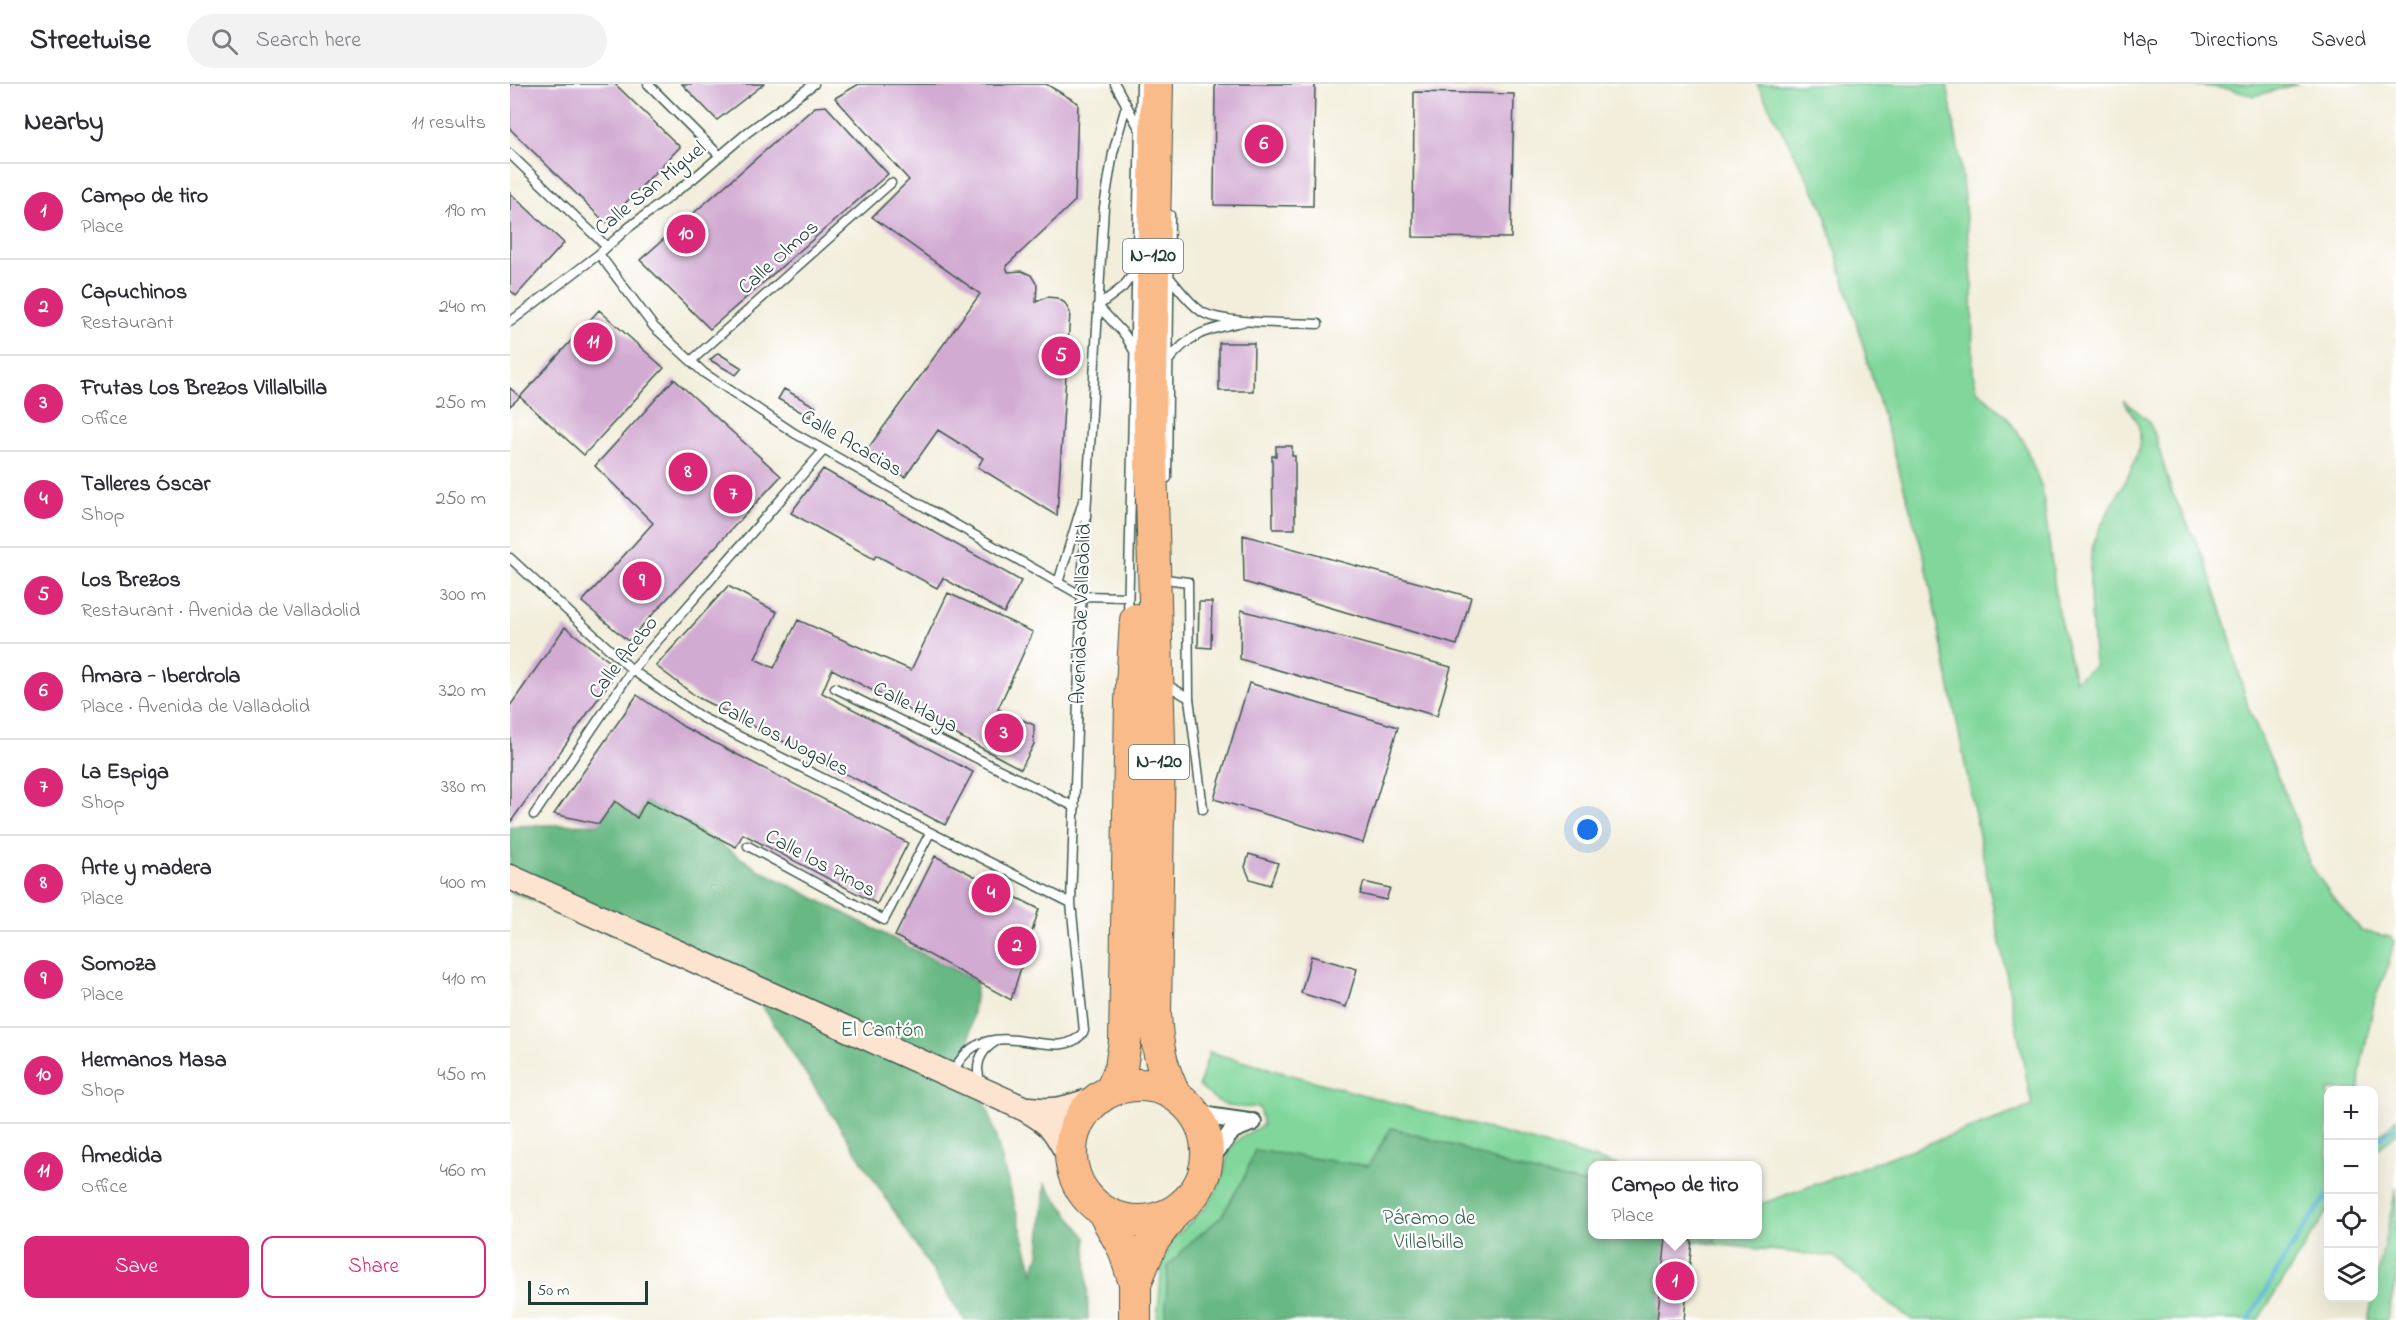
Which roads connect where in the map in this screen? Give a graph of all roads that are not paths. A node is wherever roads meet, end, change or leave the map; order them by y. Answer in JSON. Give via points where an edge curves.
{"nodes":[{"id":1,"x":648,"y":84,"type":"edge"},
{"id":2,"x":814,"y":84,"type":"edge"},
{"id":3,"x":1115,"y":84,"type":"edge"},
{"id":4,"x":1141,"y":84,"type":"edge"},
{"id":5,"x":1156,"y":84,"type":"edge"},
{"id":6,"x":1126,"y":106,"type":"junction"},
{"id":7,"x":1139,"y":129,"type":"junction"},
{"id":8,"x":510,"y":154,"type":"edge"},
{"id":9,"x":720,"y":156,"type":"junction"},
{"id":10,"x":891,"y":183,"type":"dead end"},
{"id":11,"x":1170,"y":201,"type":"dead end"},
{"id":12,"x":607,"y":247,"type":"junction"},
{"id":13,"x":599,"y":254,"type":"junction"},
{"id":14,"x":1137,"y":269,"type":"junction"},
{"id":15,"x":1170,"y":278,"type":"junction"},
{"id":16,"x":1098,"y":306,"type":"junction"},
{"id":17,"x":1246,"y":321,"type":"junction"},
{"id":18,"x":510,"y":322,"type":"edge"},
{"id":19,"x":1318,"y":324,"type":"dead end"},
{"id":20,"x":1135,"y":352,"type":"junction"},
{"id":21,"x":691,"y":361,"type":"junction"},
{"id":22,"x":1168,"y":361,"type":"junction"},
{"id":23,"x":824,"y":450,"type":"junction"},
{"id":24,"x":1087,"y":489,"type":"junction"},
{"id":25,"x":1167,"y":489,"type":"dead end"},
{"id":26,"x":510,"y":558,"type":"edge"},
{"id":27,"x":1166,"y":568,"type":"dead end"},
{"id":28,"x":1165,"y":579,"type":"junction"},
{"id":29,"x":1058,"y":583,"type":"junction"},
{"id":30,"x":1165,"y":591,"type":"dead end"},
{"id":31,"x":1082,"y":596,"type":"junction"},
{"id":32,"x":1128,"y":597,"type":"junction"},
{"id":33,"x":1165,"y":602,"type":"dead end"},
{"id":34,"x":632,"y":670,"type":"junction"},
{"id":35,"x":1164,"y":683,"type":"junction"},
{"id":36,"x":835,"y":688,"type":"dead end"},
{"id":37,"x":1189,"y":698,"type":"junction"},
{"id":38,"x":1144,"y":738,"type":"junction"},
{"id":39,"x":1075,"y":807,"type":"junction"},
{"id":40,"x":1203,"y":809,"type":"dead end"},
{"id":41,"x":534,"y":815,"type":"dead end"},
{"id":42,"x":930,"y":833,"type":"junction"},
{"id":43,"x":748,"y":846,"type":"dead end"},
{"id":44,"x":510,"y":877,"type":"edge"},
{"id":45,"x":1071,"y":903,"type":"junction"},
{"id":46,"x":998,"y":1040,"type":"junction"},
{"id":47,"x":970,"y":1079,"type":"junction"},
{"id":48,"x":1105,"y":1094,"type":"junction"},
{"id":49,"x":1183,"y":1102,"type":"junction"},
{"id":50,"x":1025,"y":1109,"type":"junction"},
{"id":51,"x":1071,"y":1160,"type":"junction"},
{"id":52,"x":1207,"y":1163,"type":"junction"},
{"id":53,"x":1103,"y":1211,"type":"junction"},
{"id":54,"x":1175,"y":1211,"type":"junction"},
{"id":55,"x":1135,"y":1283,"type":"junction"},
{"id":56,"x":1135,"y":1320,"type":"edge"}],
"edges":[{"from":1,"to":9,"type":"lane"},
{"from":2,"to":9,"type":"lane","name":"Calle San Miguel"},
{"from":3,"to":6,"type":"lane"},
{"from":4,"to":7,"type":"lane"},
{"from":5,"to":38,"type":"highway","number":"N-120"},
{"from":6,"to":7,"type":"lane"},
{"from":6,"to":16,"type":"lane","name":"Avenida de Valladolid","via":[[1104,207]]},
{"from":7,"to":14,"type":"lane"},
{"from":8,"to":12,"type":"lane"},
{"from":9,"to":12,"type":"lane","name":"Calle San Miguel"},
{"from":10,"to":21,"type":"lane","name":"Calle Olmos"},
{"from":11,"to":15,"type":"lane"},
{"from":12,"to":13,"type":"lane","name":"Calle San Miguel"},
{"from":13,"to":18,"type":"lane","name":"Calle San Miguel"},
{"from":13,"to":21,"type":"lane","name":"Calle Acacias","via":[[654,327]]},
{"from":14,"to":16,"type":"lane","via":[[1123,287]]},
{"from":14,"to":20,"type":"lane"},
{"from":15,"to":17,"type":"lane","via":[[1185,298],[1204,313]]},
{"from":15,"to":22,"type":"lane"},
{"from":16,"to":20,"type":"lane"},
{"from":16,"to":24,"type":"lane","name":"Avenida de Valladolid"},
{"from":17,"to":19,"type":"lane"},
{"from":17,"to":22,"type":"lane","via":[[1203,331],[1179,347]]},
{"from":20,"to":32,"type":"lane"},
{"from":21,"to":23,"type":"lane","name":"Calle Acacias"},
{"from":22,"to":25,"type":"lane"},
{"from":23,"to":29,"type":"lane","name":"Calle Acacias"},
{"from":23,"to":34,"type":"lane","name":"Calle Acebo"},
{"from":24,"to":29,"type":"lane"},
{"from":24,"to":31,"type":"lane","name":"Avenida de Valladolid"},
{"from":26,"to":34,"type":"lane","name":"Calle los Nogales"},
{"from":27,"to":28,"type":"lane"},
{"from":28,"to":30,"type":"lane"},
{"from":28,"to":37,"type":"lane","via":[[1188,582]]},
{"from":29,"to":31,"type":"lane","name":"Calle Acacias"},
{"from":31,"to":32,"type":"lane","name":"Calle Acacias"},
{"from":31,"to":39,"type":"lane","name":"Avenida de Valladolid"},
{"from":32,"to":38,"type":"lane","via":[[1127,684]]},
{"from":33,"to":35,"type":"lane"},
{"from":34,"to":41,"type":"lane","name":"Calle Acebo"},
{"from":34,"to":42,"type":"lane","name":"Calle los Nogales","via":[[701,717]]},
{"from":35,"to":37,"type":"lane"},
{"from":35,"to":38,"type":"lane"},
{"from":36,"to":39,"type":"lane","name":"Calle Haya"},
{"from":37,"to":40,"type":"lane"},
{"from":38,"to":48,"type":"highway","number":"N-120","via":[[1125,1041],[1121,1068]]},
{"from":38,"to":49,"type":"highway","number":"N-120","via":[[1156,1043],[1161,1067]]},
{"from":39,"to":45,"type":"lane","name":"Avenida de Valladolid"},
{"from":42,"to":43,"type":"lane","name":"Calle los Pinos","via":[[884,920]]},
{"from":42,"to":45,"type":"lane","name":"Calle los Nogales"},
{"from":44,"to":47,"type":"street"},
{"from":45,"to":46,"type":"lane","name":"Avenida de Valladolid","via":[[1084,1031],[1071,1044]]},
{"from":46,"to":47,"type":"lane","via":[[984,1052]]},
{"from":46,"to":47,"type":"lane","name":"Avenida de Valladolid","via":[[965,1054]]},
{"from":47,"to":50,"type":"street"},
{"from":48,"to":49,"type":"highway","via":[[1144,1084],[1161,1088]]},
{"from":48,"to":50,"type":"street","via":[[1075,1107],[1050,1112]]},
{"from":48,"to":51,"type":"highway","number":"N-120","via":[[1084,1113],[1077,1126]]},
{"from":49,"to":52,"type":"highway","number":"N-120","via":[[1206,1136]]},
{"from":49,"to":52,"type":"street","via":[[1214,1117],[1253,1122],[1233,1130]]},
{"from":50,"to":51,"type":"street","via":[[1047,1121]]},
{"from":51,"to":53,"type":"highway","number":"N-120","via":[[1080,1187]]},
{"from":52,"to":54,"type":"highway","number":"N-120","via":[[1194,1194]]},
{"from":53,"to":54,"type":"highway","number":"N-120","via":[[1134,1221],[1157,1219]]},
{"from":53,"to":55,"type":"highway","number":"N-120","via":[[1124,1249]]},
{"from":54,"to":55,"type":"highway","number":"N-120","via":[[1152,1242]]},
{"from":55,"to":56,"type":"highway","number":"N-120"}]}
